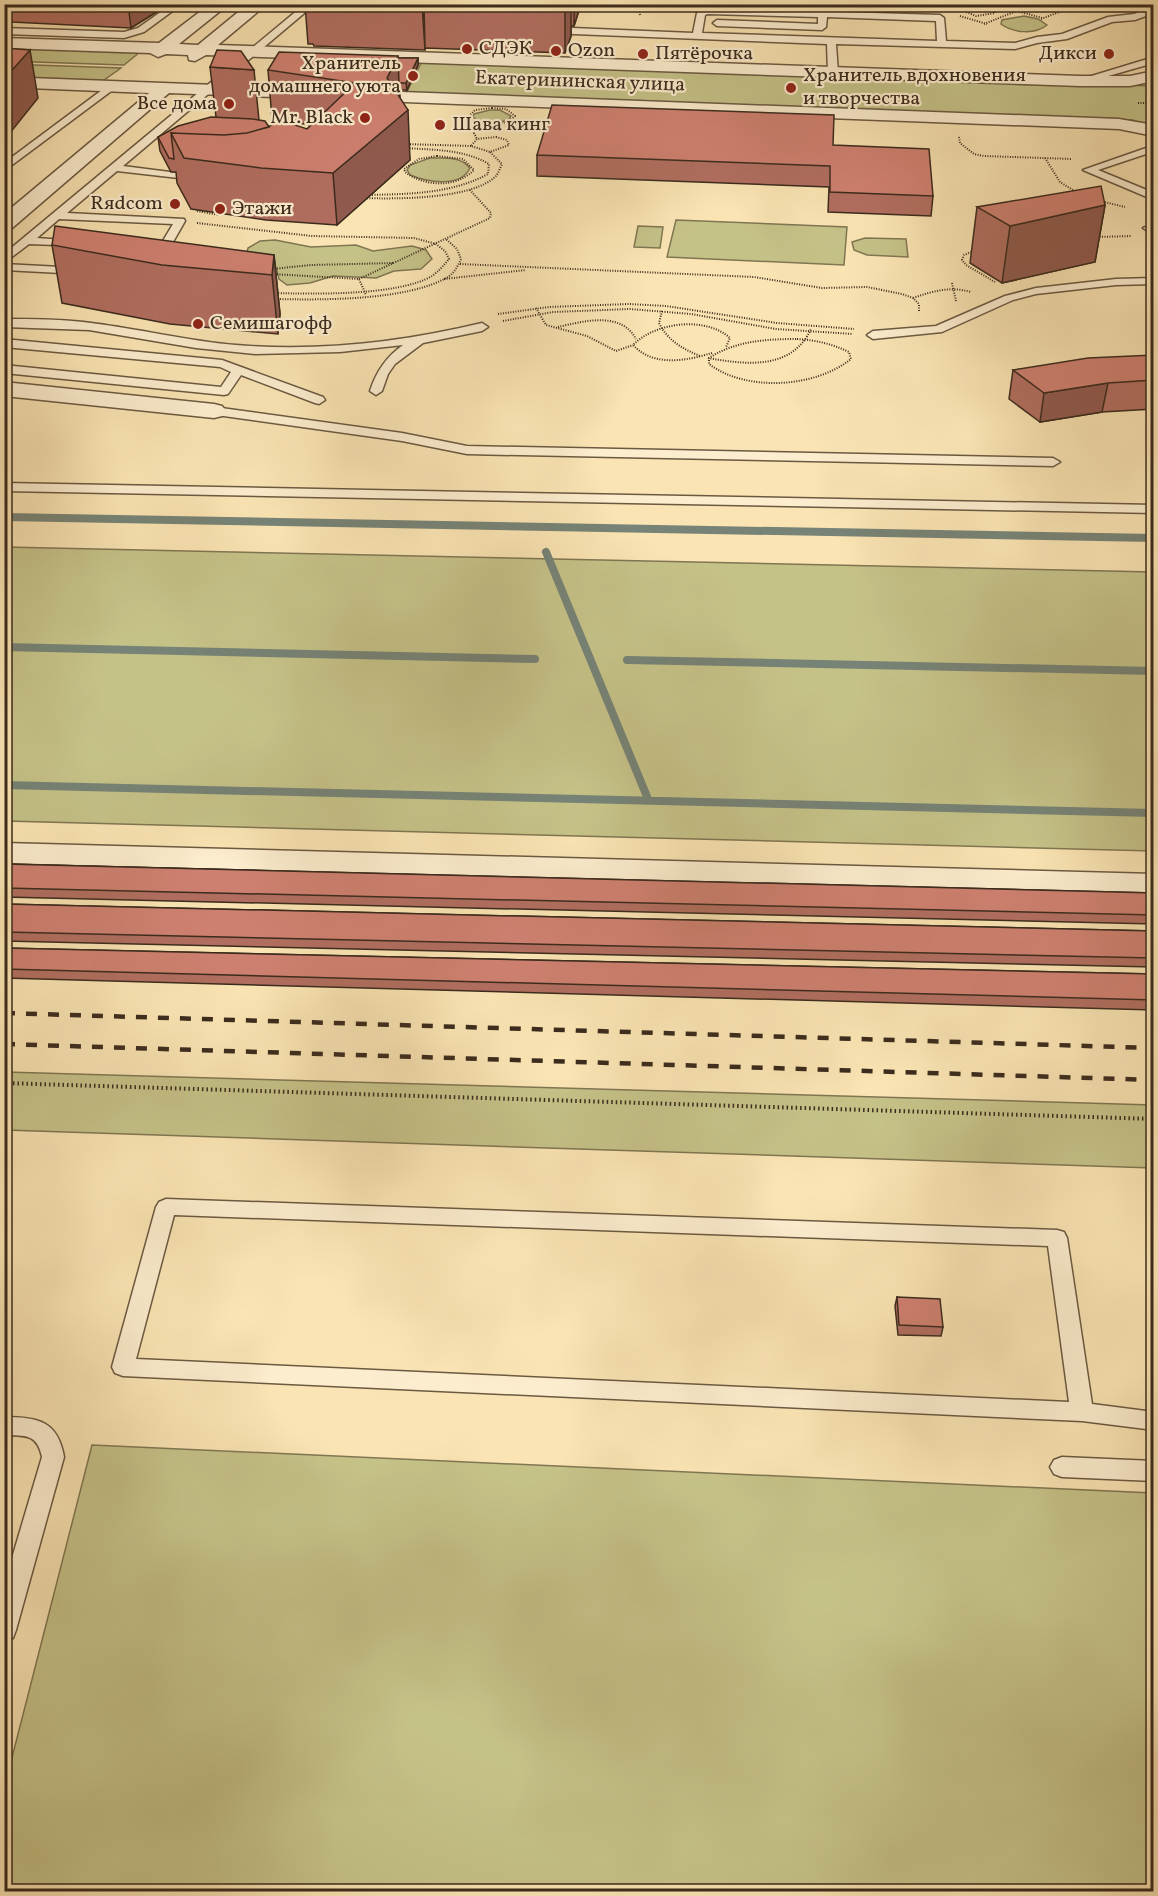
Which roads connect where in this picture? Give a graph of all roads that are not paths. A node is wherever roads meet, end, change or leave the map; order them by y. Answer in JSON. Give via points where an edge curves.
{"nodes":[{"id":1,"x":178,"y":4,"type":"edge"},
{"id":2,"x":221,"y":4,"type":"edge"},
{"id":3,"x":259,"y":4,"type":"edge"},
{"id":4,"x":311,"y":4,"type":"edge"},
{"id":5,"x":941,"y":6,"type":"dead end"},
{"id":6,"x":1154,"y":10,"type":"edge"},
{"id":7,"x":940,"y":18,"type":"junction"},
{"id":8,"x":540,"y":30,"type":"dead end"},
{"id":9,"x":4,"y":31,"type":"edge"},
{"id":10,"x":697,"y":36,"type":"junction"},
{"id":11,"x":942,"y":39,"type":"junction"},
{"id":12,"x":831,"y":40,"type":"junction"},
{"id":13,"x":4,"y":43,"type":"edge"},
{"id":14,"x":164,"y":48,"type":"junction"},
{"id":15,"x":211,"y":50,"type":"junction"},
{"id":16,"x":256,"y":51,"type":"junction"},
{"id":17,"x":1154,"y":60,"type":"edge"},
{"id":18,"x":833,"y":72,"type":"junction"},
{"id":19,"x":1154,"y":75,"type":"edge"},
{"id":20,"x":171,"y":80,"type":"junction"},
{"id":21,"x":1080,"y":81,"type":"junction"},
{"id":22,"x":4,"y":82,"type":"edge"},
{"id":23,"x":113,"y":86,"type":"junction"},
{"id":24,"x":208,"y":90,"type":"junction"},
{"id":25,"x":165,"y":126,"type":"junction"},
{"id":26,"x":185,"y":126,"type":"edge"},
{"id":27,"x":1154,"y":131,"type":"edge"},
{"id":28,"x":1154,"y":152,"type":"edge"},
{"id":29,"x":4,"y":168,"type":"edge"},
{"id":30,"x":114,"y":168,"type":"junction"},
{"id":31,"x":210,"y":180,"type":"edge"},
{"id":32,"x":1154,"y":197,"type":"edge"},
{"id":33,"x":57,"y":216,"type":"junction"},
{"id":34,"x":4,"y":225,"type":"edge"},
{"id":35,"x":27,"y":241,"type":"junction"},
{"id":36,"x":90,"y":244,"type":"edge"},
{"id":37,"x":4,"y":260,"type":"edge"},
{"id":38,"x":4,"y":267,"type":"edge"},
{"id":39,"x":93,"y":272,"type":"edge"},
{"id":40,"x":149,"y":275,"type":"edge"},
{"id":41,"x":1154,"y":281,"type":"edge"},
{"id":42,"x":4,"y":323,"type":"edge"},
{"id":43,"x":482,"y":327,"type":"road end"},
{"id":44,"x":873,"y":335,"type":"road end"},
{"id":45,"x":419,"y":341,"type":"junction"},
{"id":46,"x":4,"y":343,"type":"edge"},
{"id":47,"x":4,"y":369,"type":"edge"},
{"id":48,"x":239,"y":370,"type":"junction"},
{"id":49,"x":4,"y":389,"type":"edge"},
{"id":50,"x":376,"y":391,"type":"dead end"},
{"id":51,"x":318,"y":400,"type":"dead end"},
{"id":52,"x":214,"y":411,"type":"joint"},
{"id":53,"x":1053,"y":462,"type":"dead end"},
{"id":54,"x":4,"y":487,"type":"edge"},
{"id":55,"x":1154,"y":508,"type":"edge"},
{"id":56,"x":4,"y":853,"type":"edge"},
{"id":57,"x":1154,"y":884,"type":"edge"},
{"id":58,"x":1082,"y":1412,"type":"junction"},
{"id":59,"x":1154,"y":1421,"type":"edge"},
{"id":60,"x":4,"y":1426,"type":"edge"},
{"id":61,"x":1062,"y":1467,"type":"dead end"},
{"id":62,"x":1154,"y":1471,"type":"edge"},
{"id":63,"x":4,"y":1630,"type":"edge"}],
"edges":[{"from":1,"to":9,"type":"lane","via":[[141,30],[124,35]]},
{"from":2,"to":14,"type":"street"},
{"from":3,"to":15,"type":"street"},
{"from":4,"to":16,"type":"lane"},
{"from":5,"to":7,"type":"lane"},
{"from":6,"to":11,"type":"lane","via":[[1111,19],[1064,37],[1015,46]]},
{"from":7,"to":10,"type":"lane","via":[[823,14],[822,27],[700,22]]},
{"from":7,"to":11,"type":"lane"},
{"from":8,"to":10,"type":"lane"},
{"from":10,"to":12,"type":"lane"},
{"from":11,"to":12,"type":"lane"},
{"from":12,"to":18,"type":"lane"},
{"from":13,"to":14,"type":"street","name":"Екатерининская улица"},
{"from":14,"to":15,"type":"street","name":"Екатерининская улица"},
{"from":14,"to":23,"type":"street"},
{"from":15,"to":16,"type":"street","name":"Екатерининская улица"},
{"from":15,"to":20,"type":"street"},
{"from":15,"to":20,"type":"street"},
{"from":16,"to":18,"type":"street","name":"Екатерининская улица"},
{"from":16,"to":24,"type":"lane"},
{"from":17,"to":21,"type":"lane"},
{"from":18,"to":21,"type":"street","name":"Екатерининская улица"},
{"from":19,"to":21,"type":"street","name":"Екатерининская улица","via":[[1130,81]]},
{"from":20,"to":23,"type":"street","name":"Екатерининская улица"},
{"from":20,"to":24,"type":"street","name":"Екатерининская улица"},
{"from":20,"to":34,"type":"street"},
{"from":22,"to":23,"type":"street","name":"Екатерининская улица"},
{"from":23,"to":29,"type":"lane"},
{"from":24,"to":25,"type":"lane"},
{"from":24,"to":27,"type":"street","name":"Екатерининская улица","via":[[1119,124]]},
{"from":25,"to":26,"type":"lane"},
{"from":25,"to":30,"type":"lane"},
{"from":28,"to":32,"type":"lane","via":[[1149,150],[1088,170]]},
{"from":30,"to":31,"type":"lane"},
{"from":30,"to":33,"type":"lane"},
{"from":33,"to":35,"type":"lane"},
{"from":33,"to":40,"type":"lane","via":[[180,221],[160,247]]},
{"from":35,"to":36,"type":"lane"},
{"from":35,"to":37,"type":"lane"},
{"from":38,"to":39,"type":"lane"},
{"from":41,"to":44,"type":"lane","via":[[1036,291],[1009,298],[938,329]]},
{"from":42,"to":45,"type":"lane","via":[[91,327],[254,350]]},
{"from":43,"to":45,"type":"lane"},
{"from":45,"to":50,"type":"lane","via":[[391,360],[380,373]]},
{"from":46,"to":48,"type":"lane","via":[[222,364]]},
{"from":47,"to":48,"type":"lane","via":[[224,391]]},
{"from":48,"to":51,"type":"lane"},
{"from":49,"to":52,"type":"street"},
{"from":52,"to":53,"type":"lane","via":[[467,450]]},
{"from":54,"to":55,"type":"lane"},
{"from":56,"to":57,"type":"street"},
{"from":58,"to":58,"type":"lane","via":[[159,1369],[123,1368],[166,1207],[1057,1238]]},
{"from":58,"to":59,"type":"lane"},
{"from":60,"to":63,"type":"lane","via":[[41,1431],[52,1442],[53,1457]]},
{"from":61,"to":62,"type":"lane"}]}
